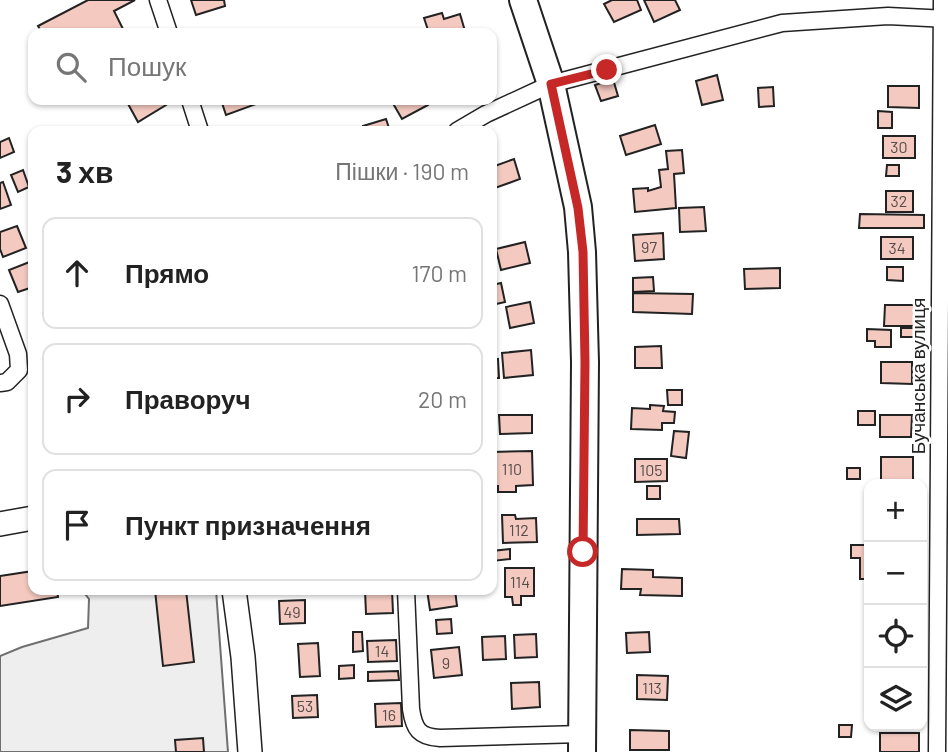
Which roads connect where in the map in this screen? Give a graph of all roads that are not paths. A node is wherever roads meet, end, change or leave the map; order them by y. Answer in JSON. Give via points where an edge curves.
{"nodes":[{"id":1,"x":158,"y":0,"type":"edge"},
{"id":2,"x":523,"y":0,"type":"edge"},
{"id":3,"x":942,"y":0,"type":"edge"},
{"id":4,"x":945,"y":19,"type":"edge"},
{"id":5,"x":167,"y":28,"type":"edge"},
{"id":6,"x":551,"y":84,"type":"junction"},
{"id":7,"x":192,"y":105,"type":"edge"},
{"id":8,"x":198,"y":126,"type":"edge"},
{"id":9,"x":466,"y":126,"type":"edge"},
{"id":10,"x":0,"y":304,"type":"edge"},
{"id":11,"x":0,"y":383,"type":"edge"},
{"id":12,"x":28,"y":519,"type":"edge"},
{"id":13,"x":0,"y":524,"type":"edge"},
{"id":14,"x":235,"y":595,"type":"edge"},
{"id":15,"x":406,"y":595,"type":"edge"},
{"id":16,"x":582,"y":743,"type":"edge"},
{"id":17,"x":250,"y":752,"type":"edge"},
{"id":18,"x":937,"y":752,"type":"edge"}],
"edges":[{"from":1,"to":5,"type":"street"},
{"from":2,"to":6,"type":"main road"},
{"from":3,"to":4,"type":"street","name":"Бучанська вулиця"},
{"from":4,"to":6,"type":"street","via":[[888,16],[782,23]]},
{"from":4,"to":18,"type":"street","name":"Бучанська вулиця"},
{"from":6,"to":9,"type":"street"},
{"from":6,"to":16,"type":"main road","via":[[583,252]]},
{"from":7,"to":8,"type":"street"},
{"from":10,"to":11,"type":"street","via":[[19,370]]},
{"from":12,"to":13,"type":"main road"},
{"from":14,"to":17,"type":"main road"},
{"from":15,"to":16,"type":"street","via":[[411,709],[419,732],[440,738]]}]}
